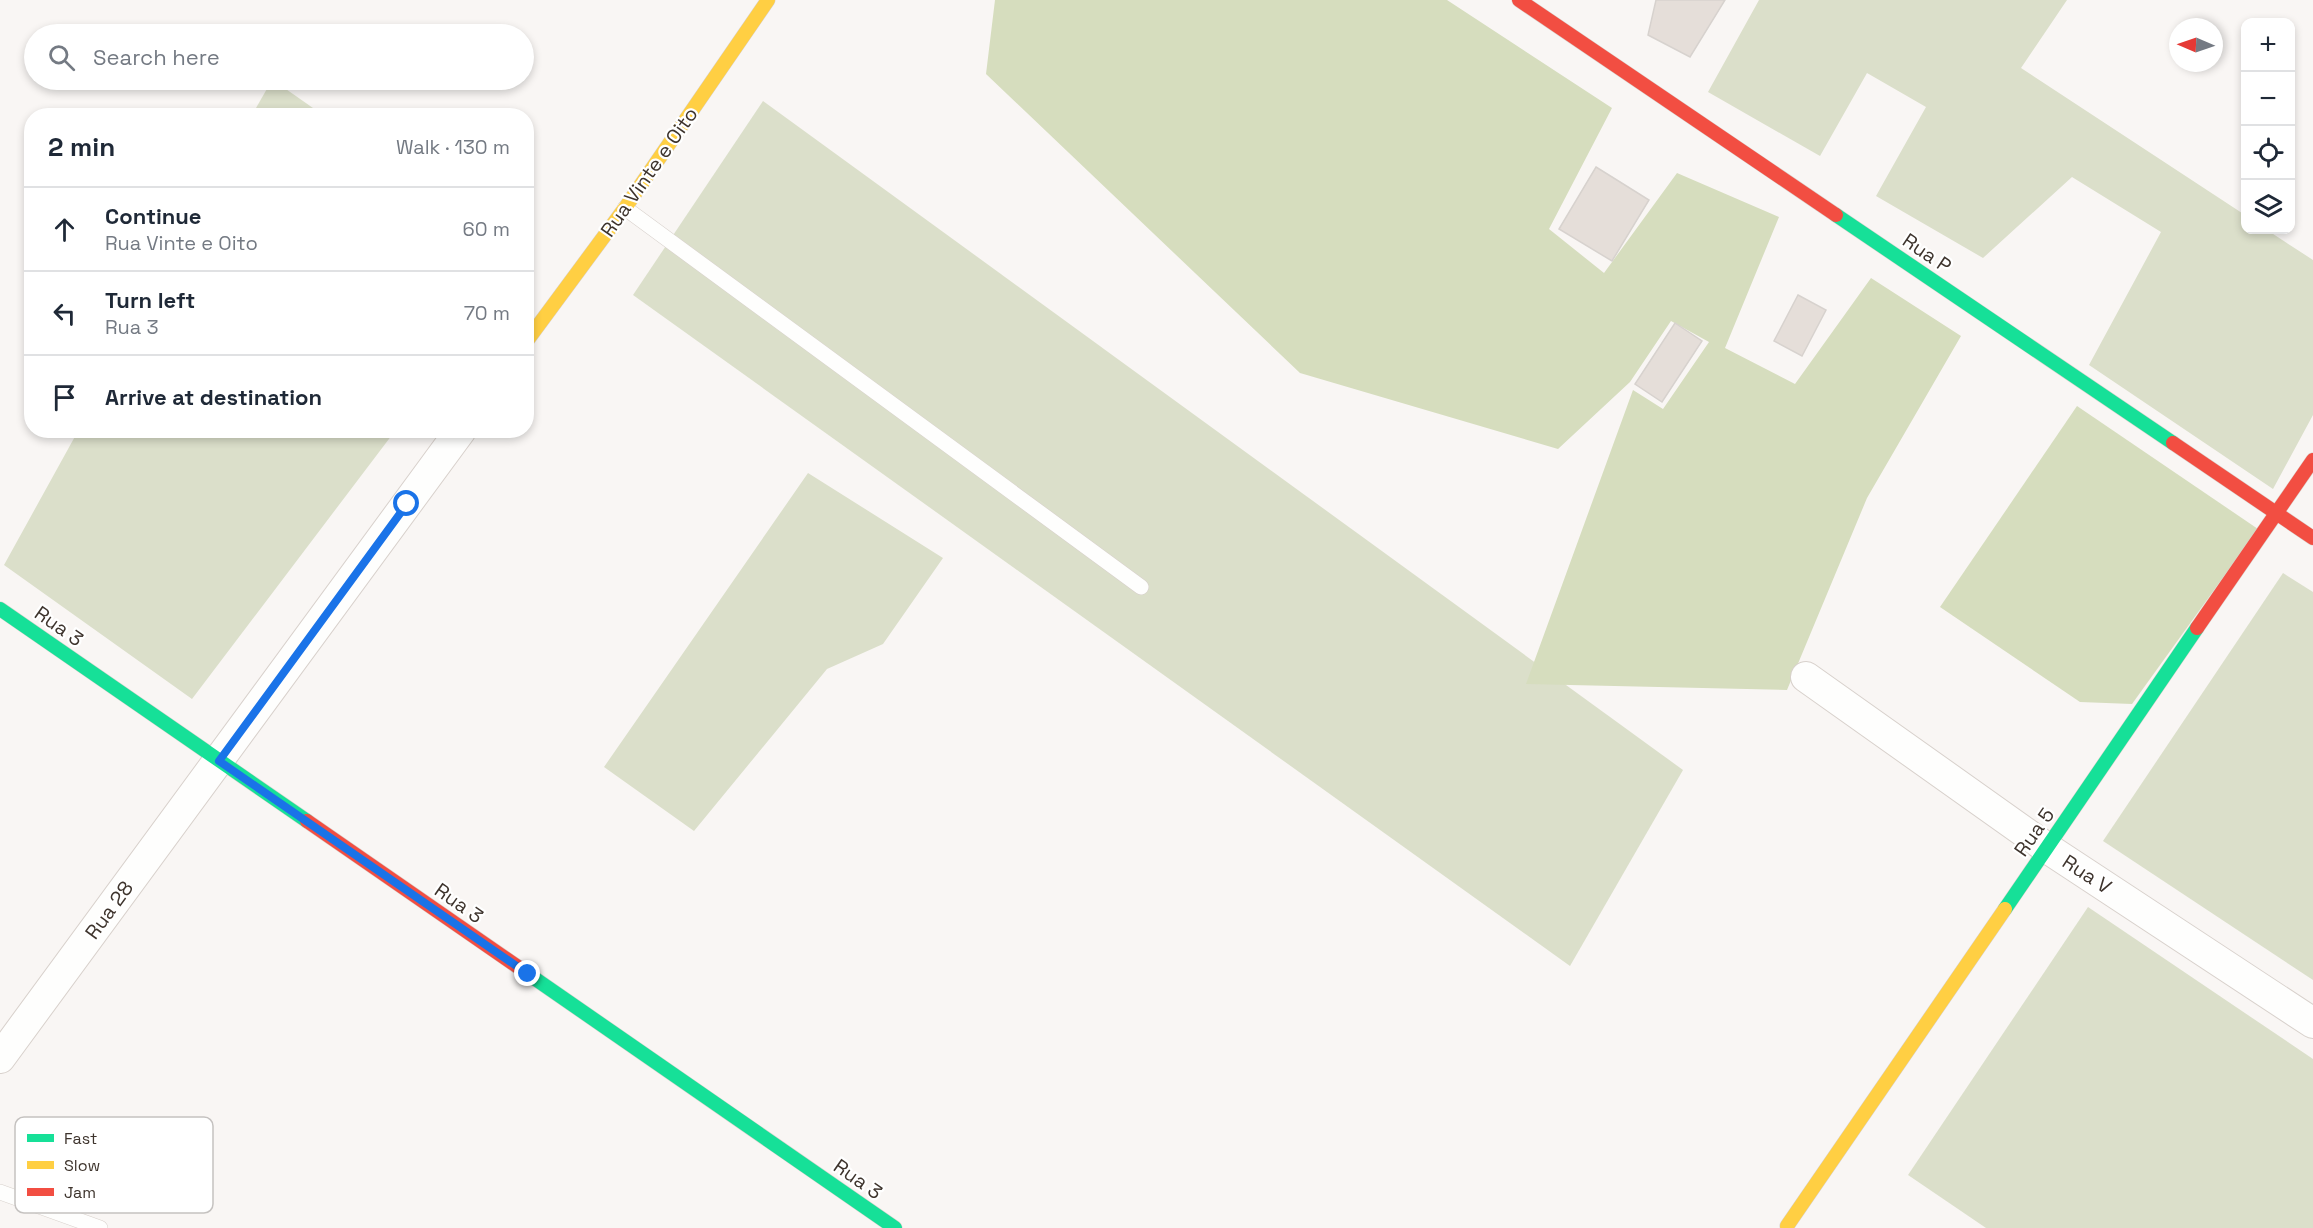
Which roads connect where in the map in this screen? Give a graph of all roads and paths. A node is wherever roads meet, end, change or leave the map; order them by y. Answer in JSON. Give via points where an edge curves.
{"nodes":[{"id":1,"x":768,"y":0,"type":"edge"},
{"id":2,"x":1519,"y":0,"type":"edge"},
{"id":3,"x":625,"y":208,"type":"junction"},
{"id":4,"x":534,"y":331,"type":"edge"},
{"id":5,"x":455,"y":438,"type":"edge"},
{"id":6,"x":2313,"y":460,"type":"edge"},
{"id":7,"x":2277,"y":515,"type":"junction"},
{"id":8,"x":2313,"y":538,"type":"edge"},
{"id":9,"x":1141,"y":587,"type":"dead end"},
{"id":10,"x":0,"y":609,"type":"edge"},
{"id":11,"x":1806,"y":677,"type":"dead end"},
{"id":12,"x":219,"y":761,"type":"junction"},
{"id":13,"x":2047,"y":848,"type":"junction"},
{"id":14,"x":2313,"y":1023,"type":"edge"},
{"id":15,"x":0,"y":1058,"type":"edge"},
{"id":16,"x":0,"y":1192,"type":"edge"},
{"id":17,"x":15,"y":1197,"type":"edge"},
{"id":18,"x":58,"y":1213,"type":"edge"},
{"id":19,"x":1787,"y":1226,"type":"dead end"},
{"id":20,"x":100,"y":1228,"type":"edge"},
{"id":21,"x":895,"y":1228,"type":"edge"}],
"edges":[{"from":1,"to":3,"type":"street","name":"Rua Vinte e Oito"},
{"from":2,"to":7,"type":"street","name":"Rua P"},
{"from":3,"to":4,"type":"street","name":"Rua Vinte e Oito"},
{"from":3,"to":9,"type":"lane"},
{"from":5,"to":12,"type":"street"},
{"from":6,"to":7,"type":"street","name":"Rua 5"},
{"from":7,"to":8,"type":"street","name":"Rua P"},
{"from":7,"to":13,"type":"street","name":"Rua 5"},
{"from":10,"to":12,"type":"street","name":"Rua 3"},
{"from":11,"to":13,"type":"street","name":"Rua V"},
{"from":12,"to":15,"type":"street","name":"Rua 28"},
{"from":12,"to":21,"type":"street","name":"Rua 3"},
{"from":13,"to":14,"type":"street","name":"Rua V"},
{"from":13,"to":19,"type":"street","name":"Rua 5"},
{"from":16,"to":17,"type":"lane"},
{"from":18,"to":20,"type":"lane"}]}
